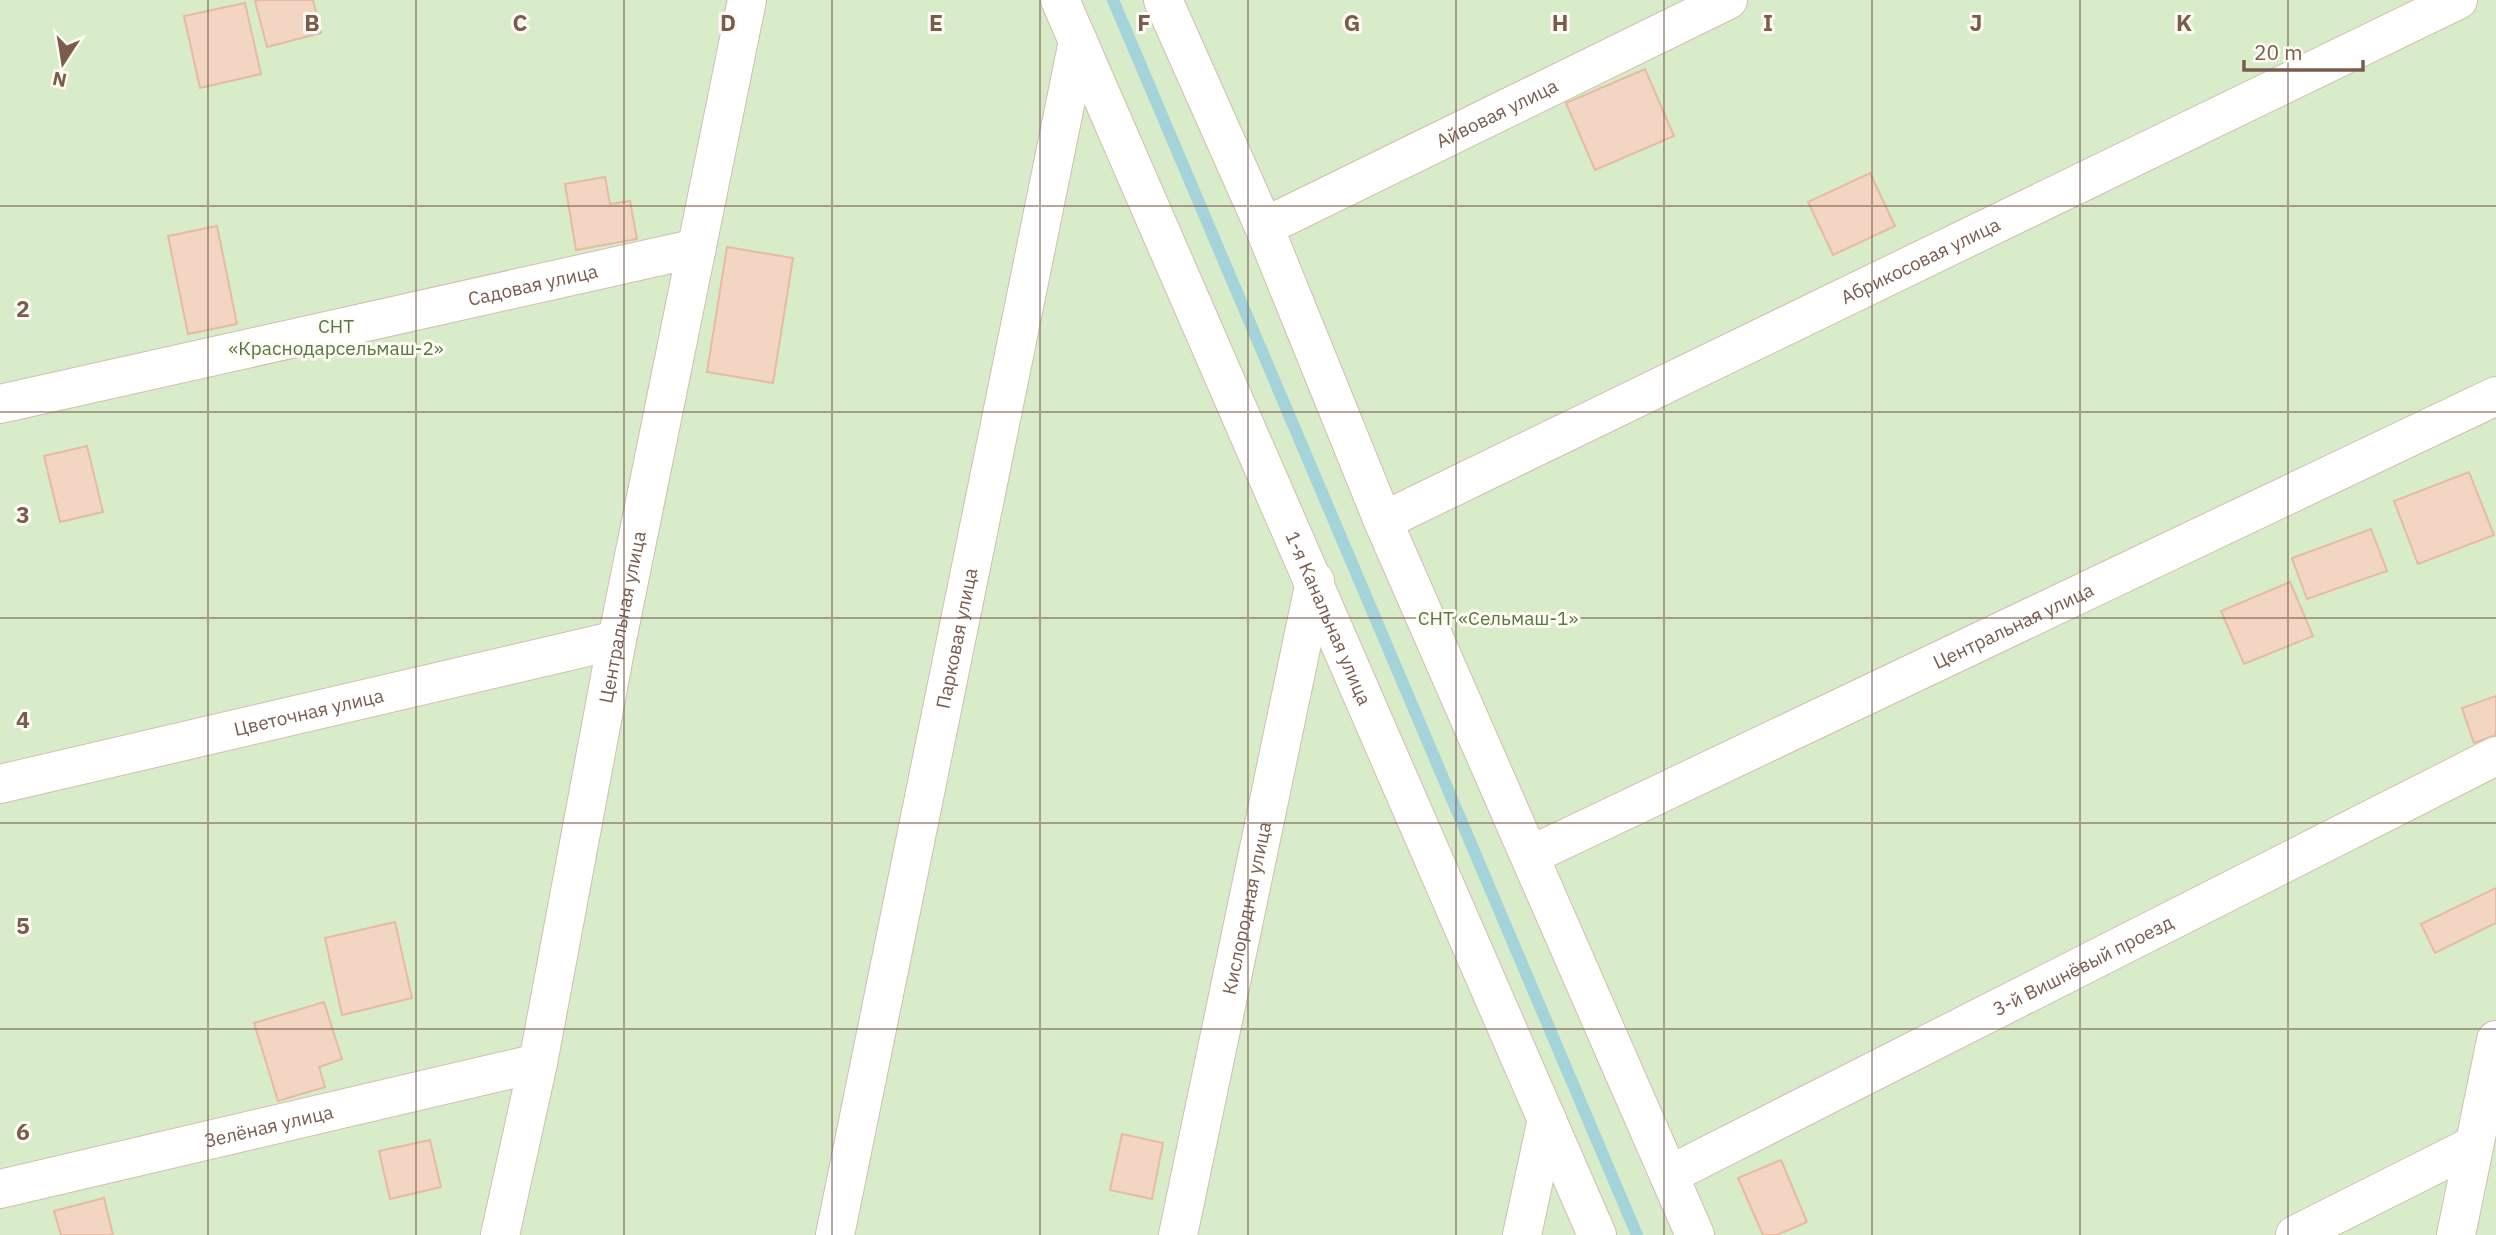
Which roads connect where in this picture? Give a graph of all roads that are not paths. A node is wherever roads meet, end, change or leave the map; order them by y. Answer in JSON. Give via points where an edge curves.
{"nodes":[{"id":1,"x":747,"y":0,"type":"edge"},
{"id":2,"x":1060,"y":0,"type":"edge"},
{"id":3,"x":1164,"y":0,"type":"edge"},
{"id":4,"x":1728,"y":0,"type":"edge"},
{"id":5,"x":2458,"y":0,"type":"edge"},
{"id":6,"x":1077,"y":41,"type":"junction"},
{"id":7,"x":1264,"y":227,"type":"junction"},
{"id":8,"x":697,"y":248,"type":"junction"},
{"id":9,"x":2496,"y":396,"type":"edge"},
{"id":10,"x":0,"y":404,"type":"edge"},
{"id":11,"x":1383,"y":521,"type":"junction"},
{"id":12,"x":1315,"y":581,"type":"junction"},
{"id":13,"x":617,"y":640,"type":"junction"},
{"id":14,"x":2496,"y":756,"type":"edge"},
{"id":15,"x":0,"y":784,"type":"edge"},
{"id":16,"x":1531,"y":855,"type":"junction"},
{"id":17,"x":2496,"y":1040,"type":"edge"},
{"id":18,"x":538,"y":1063,"type":"junction"},
{"id":19,"x":1547,"y":1119,"type":"junction"},
{"id":20,"x":2474,"y":1145,"type":"junction"},
{"id":21,"x":1669,"y":1175,"type":"junction"},
{"id":22,"x":0,"y":1189,"type":"edge"},
{"id":23,"x":500,"y":1235,"type":"edge"},
{"id":24,"x":835,"y":1235,"type":"edge"},
{"id":25,"x":1178,"y":1235,"type":"edge"},
{"id":26,"x":1522,"y":1235,"type":"edge"},
{"id":27,"x":1597,"y":1235,"type":"edge"},
{"id":28,"x":1695,"y":1235,"type":"edge"},
{"id":29,"x":2295,"y":1235,"type":"edge"},
{"id":30,"x":2456,"y":1235,"type":"edge"}],
"edges":[{"from":1,"to":8,"type":"street","name":"Центральная улица"},
{"from":2,"to":6,"type":"street","name":"1-я Канальная улица"},
{"from":3,"to":7,"type":"street"},
{"from":4,"to":7,"type":"street","name":"Айвовая улица"},
{"from":5,"to":11,"type":"street","name":"Абрикосовая улица"},
{"from":6,"to":12,"type":"street","name":"1-я Канальная улица"},
{"from":6,"to":24,"type":"street","name":"Парковая улица"},
{"from":7,"to":11,"type":"street"},
{"from":8,"to":10,"type":"street","name":"Садовая улица"},
{"from":8,"to":13,"type":"street","name":"Центральная улица"},
{"from":9,"to":16,"type":"street","name":"Центральная улица"},
{"from":11,"to":16,"type":"street"},
{"from":12,"to":19,"type":"street","name":"1-я Канальная улица"},
{"from":12,"to":25,"type":"street","name":"Кислородная улица"},
{"from":13,"to":15,"type":"street","name":"Цветочная улица"},
{"from":13,"to":18,"type":"street","name":"Центральная улица"},
{"from":14,"to":21,"type":"street","name":"3-й Вишнёвый проезд"},
{"from":16,"to":21,"type":"street"},
{"from":17,"to":20,"type":"street"},
{"from":18,"to":22,"type":"street","name":"Зелёная улица"},
{"from":18,"to":23,"type":"street","name":"Центральная улица"},
{"from":19,"to":26,"type":"street"},
{"from":19,"to":27,"type":"street","name":"1-я Канальная улица"},
{"from":20,"to":29,"type":"street"},
{"from":20,"to":30,"type":"street"},
{"from":21,"to":28,"type":"street"}]}
